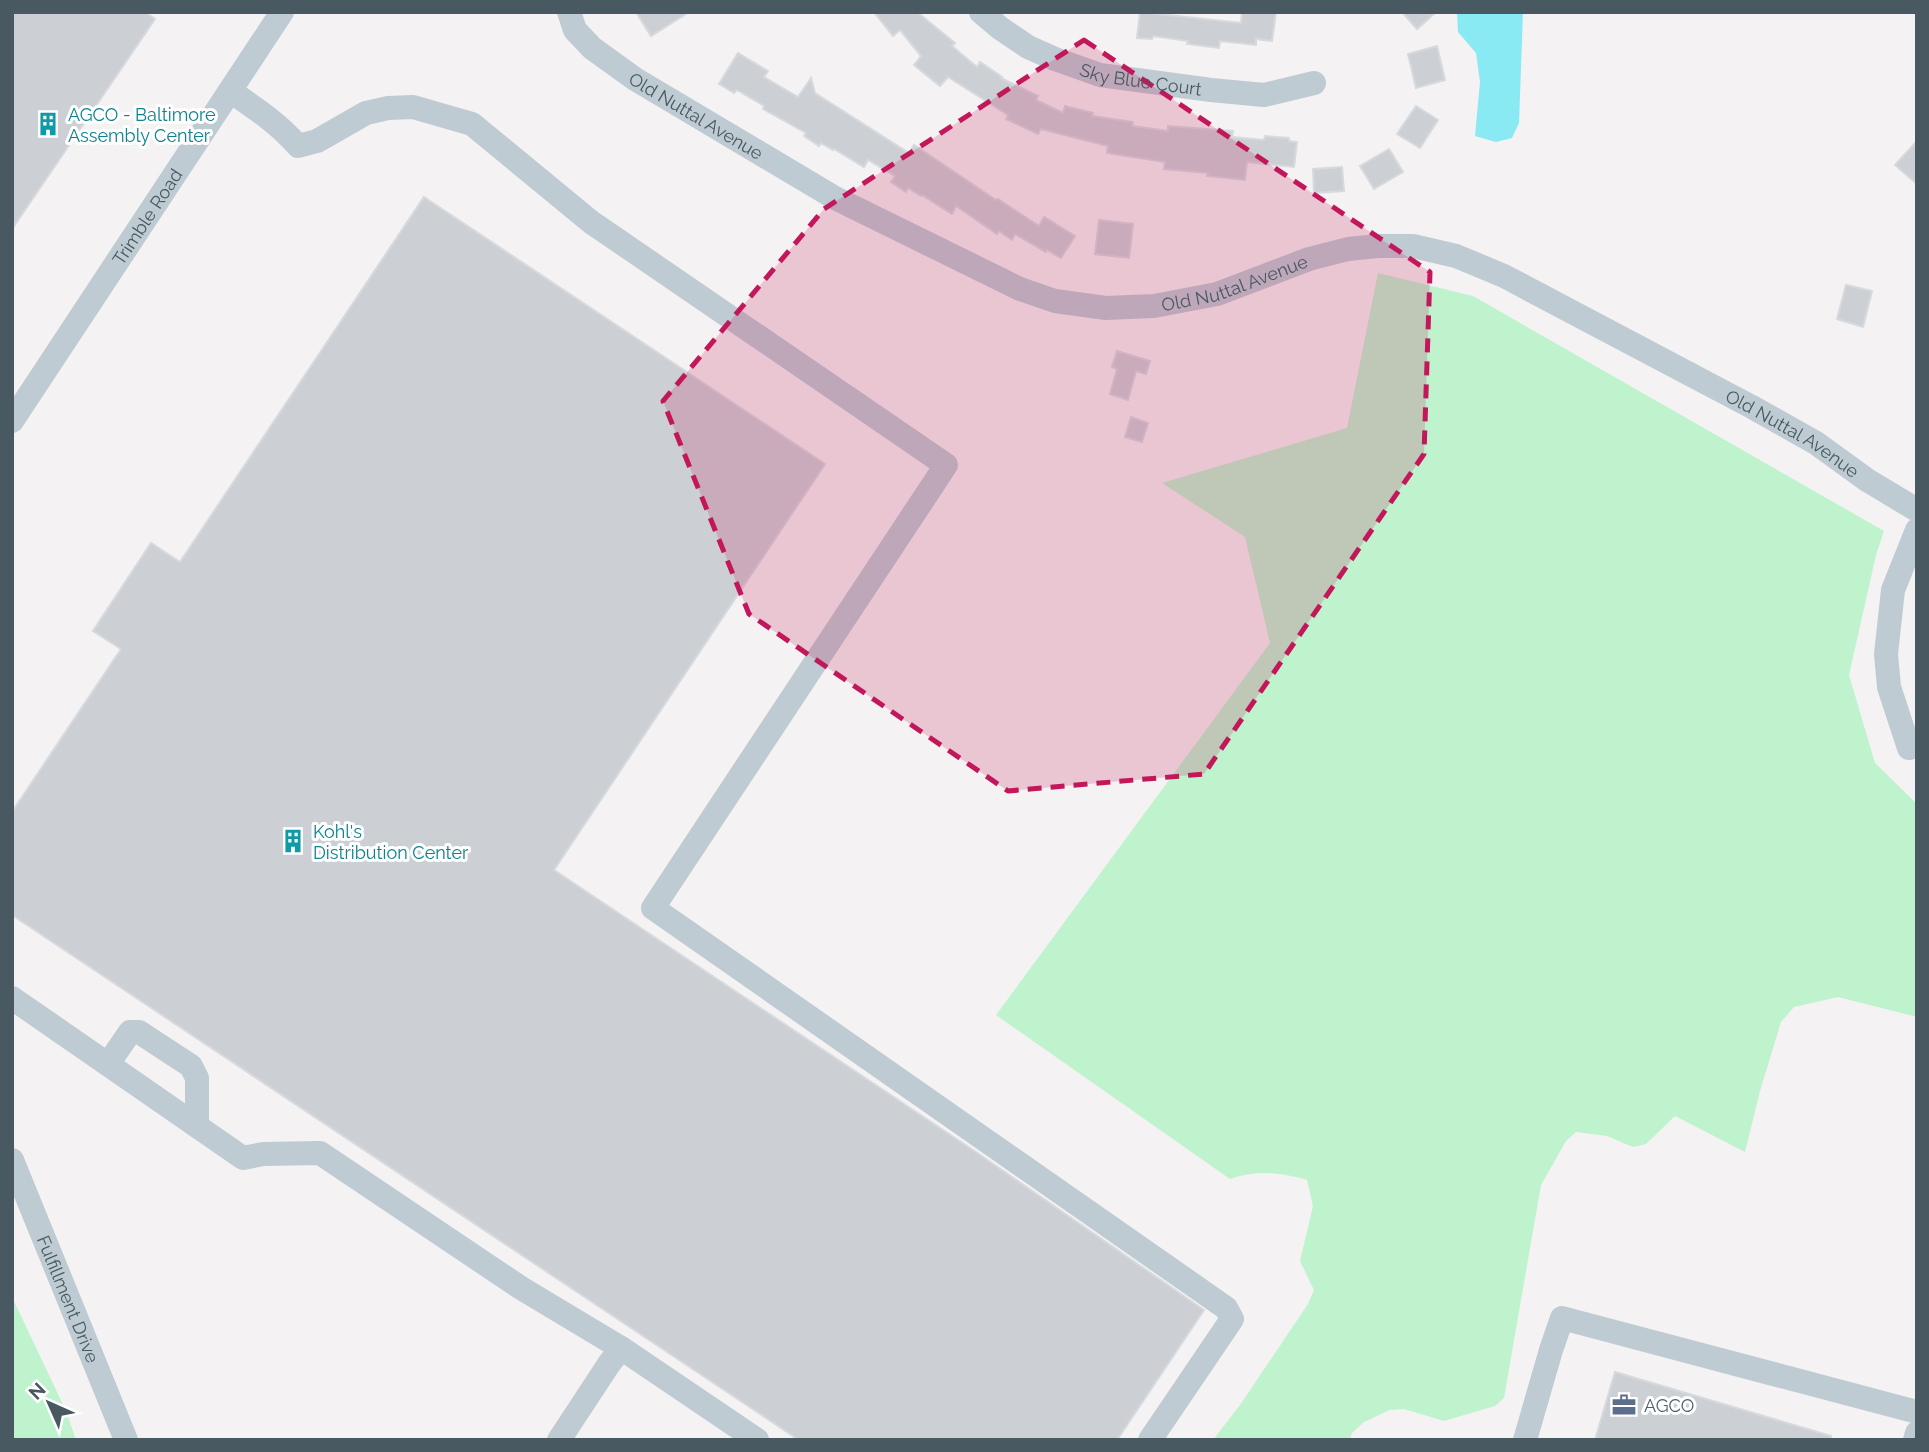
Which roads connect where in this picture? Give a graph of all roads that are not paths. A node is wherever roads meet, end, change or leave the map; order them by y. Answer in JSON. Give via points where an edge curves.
{"nodes":[{"id":1,"x":282,"y":12,"type":"edge"},
{"id":2,"x":569,"y":12,"type":"edge"},
{"id":3,"x":981,"y":12,"type":"edge"},
{"id":4,"x":1314,"y":83,"type":"dead end"},
{"id":5,"x":230,"y":91,"type":"junction"},
{"id":6,"x":12,"y":421,"type":"edge"},
{"id":7,"x":1917,"y":510,"type":"edge"},
{"id":8,"x":1917,"y":530,"type":"edge"},
{"id":9,"x":1909,"y":748,"type":"dead end"},
{"id":10,"x":12,"y":999,"type":"edge"},
{"id":11,"x":108,"y":1065,"type":"junction"},
{"id":12,"x":197,"y":1126,"type":"junction"},
{"id":13,"x":12,"y":1160,"type":"edge"},
{"id":14,"x":621,"y":1348,"type":"junction"},
{"id":15,"x":1917,"y":1412,"type":"edge"},
{"id":16,"x":1917,"y":1433,"type":"edge"},
{"id":17,"x":126,"y":1440,"type":"edge"},
{"id":18,"x":559,"y":1440,"type":"edge"},
{"id":19,"x":757,"y":1440,"type":"edge"},
{"id":20,"x":1150,"y":1440,"type":"edge"},
{"id":21,"x":1525,"y":1440,"type":"edge"},
{"id":22,"x":1914,"y":1440,"type":"edge"}],
"edges":[{"from":1,"to":5,"type":"street","name":"Trimble Road"},
{"from":2,"to":7,"type":"street","name":"Old Nuttal Avenue","via":[[575,30],[592,48],[635,79],[835,198],[1020,289],[1055,301],[1106,308],[1154,306],[1217,294],[1348,249],[1413,246],[1456,256],[1504,276],[1752,407]]},
{"from":3,"to":4,"type":"street","name":"Sky Blue Court","via":[[1028,47],[1100,75],[1264,95]]},
{"from":5,"to":6,"type":"street","name":"Trimble Road"},
{"from":5,"to":20,"type":"street","via":[[269,117],[298,146],[317,141],[366,113],[388,108],[413,107],[472,124],[591,222],[946,465],[653,908],[1226,1308],[1232,1319]]},
{"from":8,"to":9,"type":"street","via":[[1893,590],[1886,654],[1889,687]]},
{"from":10,"to":11,"type":"street"},
{"from":11,"to":12,"type":"street"},
{"from":11,"to":12,"type":"street","via":[[130,1032],[139,1032],[191,1066],[197,1078]]},
{"from":12,"to":14,"type":"street","via":[[243,1157],[320,1153],[521,1288]]},
{"from":13,"to":17,"type":"street","name":"Fulfillment Drive"},
{"from":14,"to":18,"type":"street"},
{"from":14,"to":19,"type":"street"},
{"from":15,"to":21,"type":"street","via":[[1562,1318]]},
{"from":16,"to":22,"type":"street"}]}
